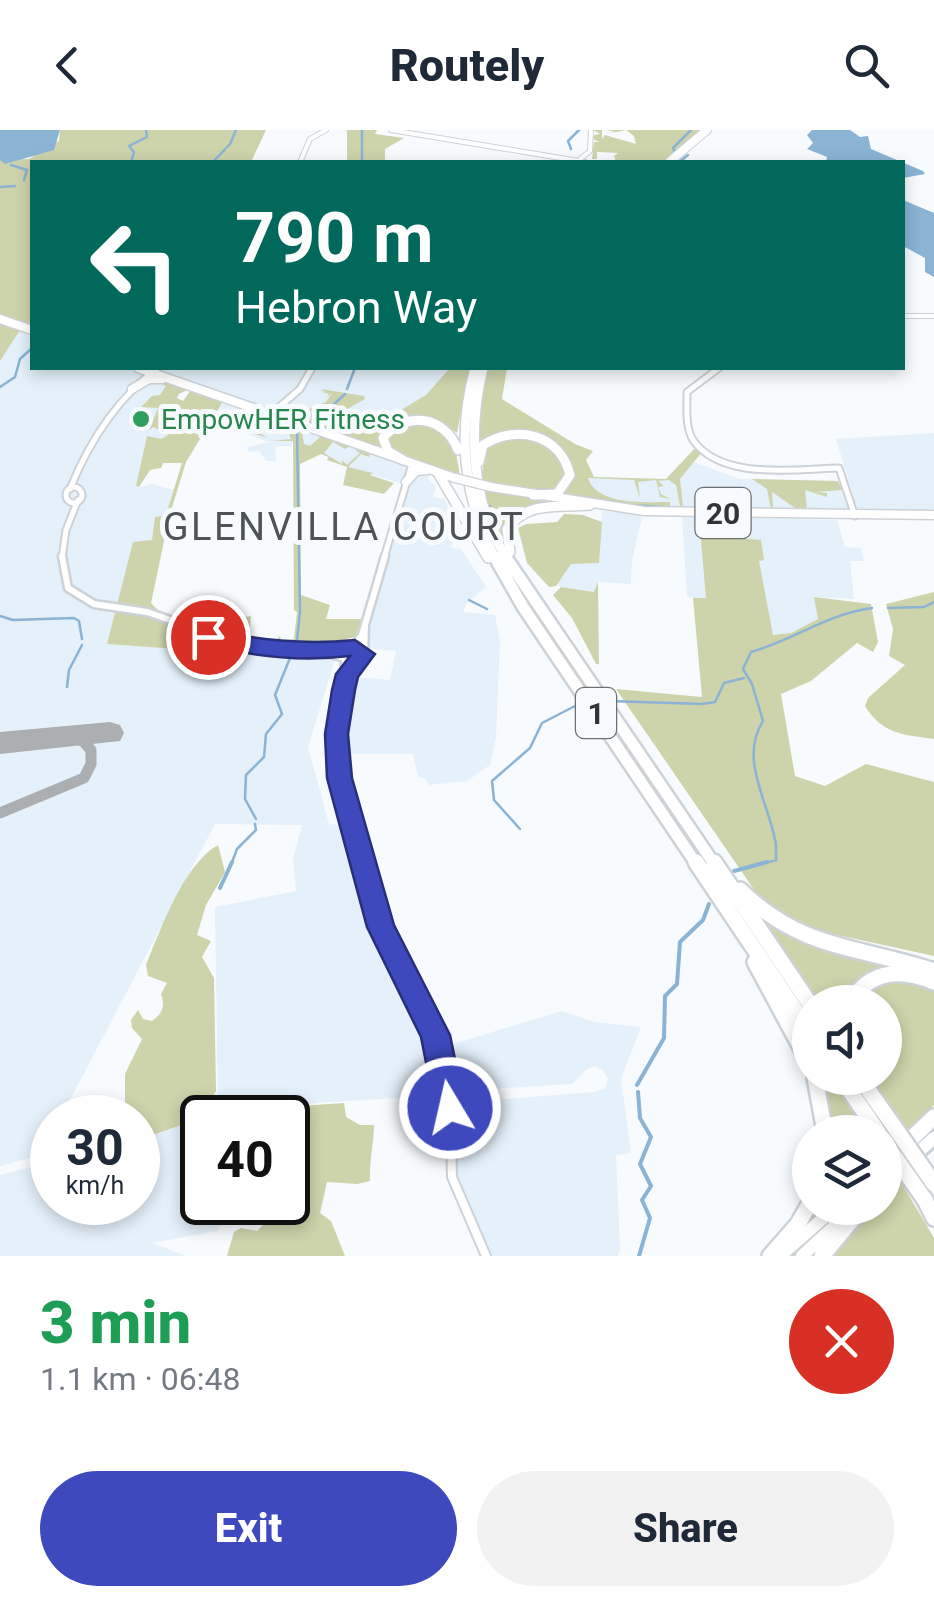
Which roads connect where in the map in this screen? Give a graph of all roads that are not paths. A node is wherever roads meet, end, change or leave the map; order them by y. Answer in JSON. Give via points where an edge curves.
{"nodes":[{"id":1,"x":326,"y":130,"type":"edge"},
{"id":2,"x":391,"y":130,"type":"edge"},
{"id":3,"x":591,"y":130,"type":"edge"},
{"id":4,"x":709,"y":130,"type":"edge"},
{"id":5,"x":301,"y":160,"type":"edge"},
{"id":6,"x":576,"y":160,"type":"edge"},
{"id":7,"x":583,"y":160,"type":"edge"},
{"id":8,"x":674,"y":160,"type":"edge"},
{"id":9,"x":905,"y":316,"type":"edge"},
{"id":10,"x":934,"y":316,"type":"edge"},
{"id":11,"x":0,"y":319,"type":"edge"},
{"id":12,"x":30,"y":329,"type":"edge"},
{"id":13,"x":150,"y":370,"type":"edge"},
{"id":14,"x":311,"y":370,"type":"edge"},
{"id":15,"x":474,"y":370,"type":"edge"},
{"id":16,"x":483,"y":370,"type":"edge"},
{"id":17,"x":716,"y":370,"type":"edge"},
{"id":18,"x":134,"y":387,"type":"junction"},
{"id":19,"x":282,"y":405,"type":"junction"},
{"id":20,"x":257,"y":410,"type":"junction"},
{"id":21,"x":271,"y":414,"type":"junction"},
{"id":22,"x":286,"y":418,"type":"junction"},
{"id":23,"x":310,"y":428,"type":"junction"},
{"id":24,"x":408,"y":462,"type":"junction"},
{"id":25,"x":817,"y":468,"type":"junction"},
{"id":26,"x":838,"y":468,"type":"joint"},
{"id":27,"x":433,"y":471,"type":"junction"},
{"id":28,"x":459,"y":472,"type":"junction"},
{"id":29,"x":76,"y":480,"type":"junction"},
{"id":30,"x":842,"y":481,"type":"junction"},
{"id":31,"x":406,"y":482,"type":"junction"},
{"id":32,"x":80,"y":488,"type":"junction"},
{"id":33,"x":70,"y":489,"type":"junction"},
{"id":34,"x":486,"y":492,"type":"junction"},
{"id":35,"x":533,"y":495,"type":"junction"},
{"id":36,"x":78,"y":500,"type":"junction"},
{"id":37,"x":67,"y":501,"type":"junction"},
{"id":38,"x":590,"y":505,"type":"junction"},
{"id":39,"x":71,"y":510,"type":"junction"},
{"id":40,"x":934,"y":516,"type":"edge"},
{"id":41,"x":856,"y":517,"type":"junction"},
{"id":42,"x":516,"y":596,"type":"junction"},
{"id":43,"x":536,"y":605,"type":"junction"},
{"id":44,"x":365,"y":624,"type":"junction"},
{"id":45,"x":351,"y":648,"type":"junction"},
{"id":46,"x":280,"y":650,"type":"joint"},
{"id":47,"x":314,"y":652,"type":"junction"},
{"id":48,"x":363,"y":652,"type":"junction"},
{"id":49,"x":344,"y":660,"type":"junction"},
{"id":50,"x":359,"y":662,"type":"junction"},
{"id":51,"x":344,"y":690,"type":"junction"},
{"id":52,"x":688,"y":827,"type":"junction"},
{"id":53,"x":726,"y":905,"type":"junction"},
{"id":54,"x":934,"y":971,"type":"edge"},
{"id":55,"x":934,"y":982,"type":"edge"},
{"id":56,"x":797,"y":985,"type":"edge"},
{"id":57,"x":863,"y":985,"type":"edge"},
{"id":58,"x":792,"y":1005,"type":"edge"},
{"id":59,"x":792,"y":1032,"type":"edge"},
{"id":60,"x":856,"y":1095,"type":"edge"},
{"id":61,"x":874,"y":1115,"type":"edge"},
{"id":62,"x":934,"y":1120,"type":"edge"},
{"id":63,"x":912,"y":1138,"type":"joint"},
{"id":64,"x":934,"y":1138,"type":"edge"},
{"id":65,"x":902,"y":1147,"type":"edge"},
{"id":66,"x":902,"y":1147,"type":"edge"},
{"id":67,"x":902,"y":1167,"type":"edge"},
{"id":68,"x":902,"y":1167,"type":"edge"},
{"id":69,"x":934,"y":1184,"type":"edge"},
{"id":70,"x":931,"y":1210,"type":"edge"},
{"id":71,"x":796,"y":1225,"type":"edge"},
{"id":72,"x":815,"y":1225,"type":"edge"},
{"id":73,"x":838,"y":1225,"type":"edge"},
{"id":74,"x":845,"y":1225,"type":"edge"},
{"id":75,"x":486,"y":1256,"type":"edge"},
{"id":76,"x":770,"y":1256,"type":"edge"},
{"id":77,"x":780,"y":1256,"type":"edge"},
{"id":78,"x":802,"y":1256,"type":"edge"},
{"id":79,"x":822,"y":1256,"type":"edge"}],
"edges":[{"from":1,"to":5,"type":"street","via":[[310,139]]},
{"from":2,"to":6,"type":"street"},
{"from":3,"to":7,"type":"street"},
{"from":4,"to":8,"type":"highway"},
{"from":9,"to":10,"type":"street"},
{"from":11,"to":12,"type":"main road"},
{"from":13,"to":18,"type":"main road"},
{"from":13,"to":18,"type":"main road","via":[[149,379]]},
{"from":13,"to":20,"type":"main road","number":"20"},
{"from":14,"to":19,"type":"street"},
{"from":15,"to":28,"type":"highway","number":"1"},
{"from":16,"to":34,"type":"highway","number":"1","via":[[472,435]]},
{"from":17,"to":25,"type":"street","via":[[687,392],[695,442],[738,465]]},
{"from":18,"to":29,"type":"street","via":[[84,452]]},
{"from":19,"to":20,"type":"main road"},
{"from":19,"to":21,"type":"street"},
{"from":19,"to":22,"type":"main road"},
{"from":20,"to":21,"type":"main road","number":"20"},
{"from":21,"to":22,"type":"main road","number":"20"},
{"from":21,"to":23,"type":"main road","number":"20"},
{"from":22,"to":23,"type":"main road","number":"20"},
{"from":23,"to":24,"type":"main road","number":"20"},
{"from":24,"to":27,"type":"main road","number":"20"},
{"from":24,"to":28,"type":"highway","via":[[384,447],[384,434],[402,422],[427,421],[452,432]]},
{"from":24,"to":31,"type":"street"},
{"from":25,"to":26,"type":"street"},
{"from":25,"to":30,"type":"street"},
{"from":26,"to":30,"type":"street"},
{"from":27,"to":28,"type":"main road","number":"20"},
{"from":27,"to":31,"type":"main road","via":[[416,472]]},
{"from":27,"to":42,"type":"highway"},
{"from":28,"to":34,"type":"main road","number":"20","bridge":true},
{"from":28,"to":42,"type":"highway","number":"1"},
{"from":29,"to":32,"type":"street"},
{"from":29,"to":33,"type":"street"},
{"from":30,"to":41,"type":"street"},
{"from":31,"to":44,"type":"street"},
{"from":32,"to":33,"type":"street"},
{"from":32,"to":36,"type":"street","via":[[84,495]]},
{"from":33,"to":37,"type":"street","via":[[63,496]]},
{"from":34,"to":35,"type":"main road","number":"20"},
{"from":34,"to":35,"type":"highway","via":[[482,448],[512,433],[549,442],[570,466],[558,493]]},
{"from":34,"to":43,"type":"highway","number":"1","via":[[502,551]]},
{"from":35,"to":38,"type":"main road","number":"20"},
{"from":36,"to":37,"type":"street"},
{"from":36,"to":39,"type":"street"},
{"from":37,"to":39,"type":"street"},
{"from":38,"to":41,"type":"main road","number":"20"},
{"from":38,"to":43,"type":"highway","via":[[537,507],[509,526],[508,545]]},
{"from":39,"to":46,"type":"street","via":[[62,572],[76,596],[152,613],[208,637]]},
{"from":40,"to":41,"type":"main road","number":"20"},
{"from":42,"to":53,"type":"highway","number":"1"},
{"from":43,"to":52,"type":"highway","number":"1"},
{"from":44,"to":45,"type":"street"},
{"from":44,"to":48,"type":"street"},
{"from":45,"to":47,"type":"street"},
{"from":45,"to":48,"type":"street"},
{"from":45,"to":49,"type":"street"},
{"from":46,"to":47,"type":"street"},
{"from":47,"to":49,"type":"street"},
{"from":48,"to":50,"type":"street"},
{"from":49,"to":50,"type":"street"},
{"from":49,"to":51,"type":"street"},
{"from":50,"to":51,"type":"street"},
{"from":51,"to":75,"type":"street","via":[[336,756],[352,828],[386,939],[438,1043],[450,1096],[452,1176]]},
{"from":52,"to":54,"type":"highway","via":[[747,899],[785,930]]},
{"from":52,"to":56,"type":"highway","number":"1"},
{"from":53,"to":58,"type":"highway","number":"1"},
{"from":53,"to":59,"type":"highway"},
{"from":55,"to":57,"type":"highway","via":[[906,972],[880,974]]},
{"from":60,"to":61,"type":"highway"},
{"from":62,"to":63,"type":"highway"},
{"from":63,"to":66,"type":"main road"},
{"from":64,"to":67,"type":"main road"},
{"from":65,"to":69,"type":"highway","bridge":true},
{"from":68,"to":70,"type":"highway","bridge":true},
{"from":71,"to":76,"type":"highway"},
{"from":72,"to":77,"type":"main road"},
{"from":73,"to":78,"type":"main road"},
{"from":74,"to":79,"type":"highway"}]}
